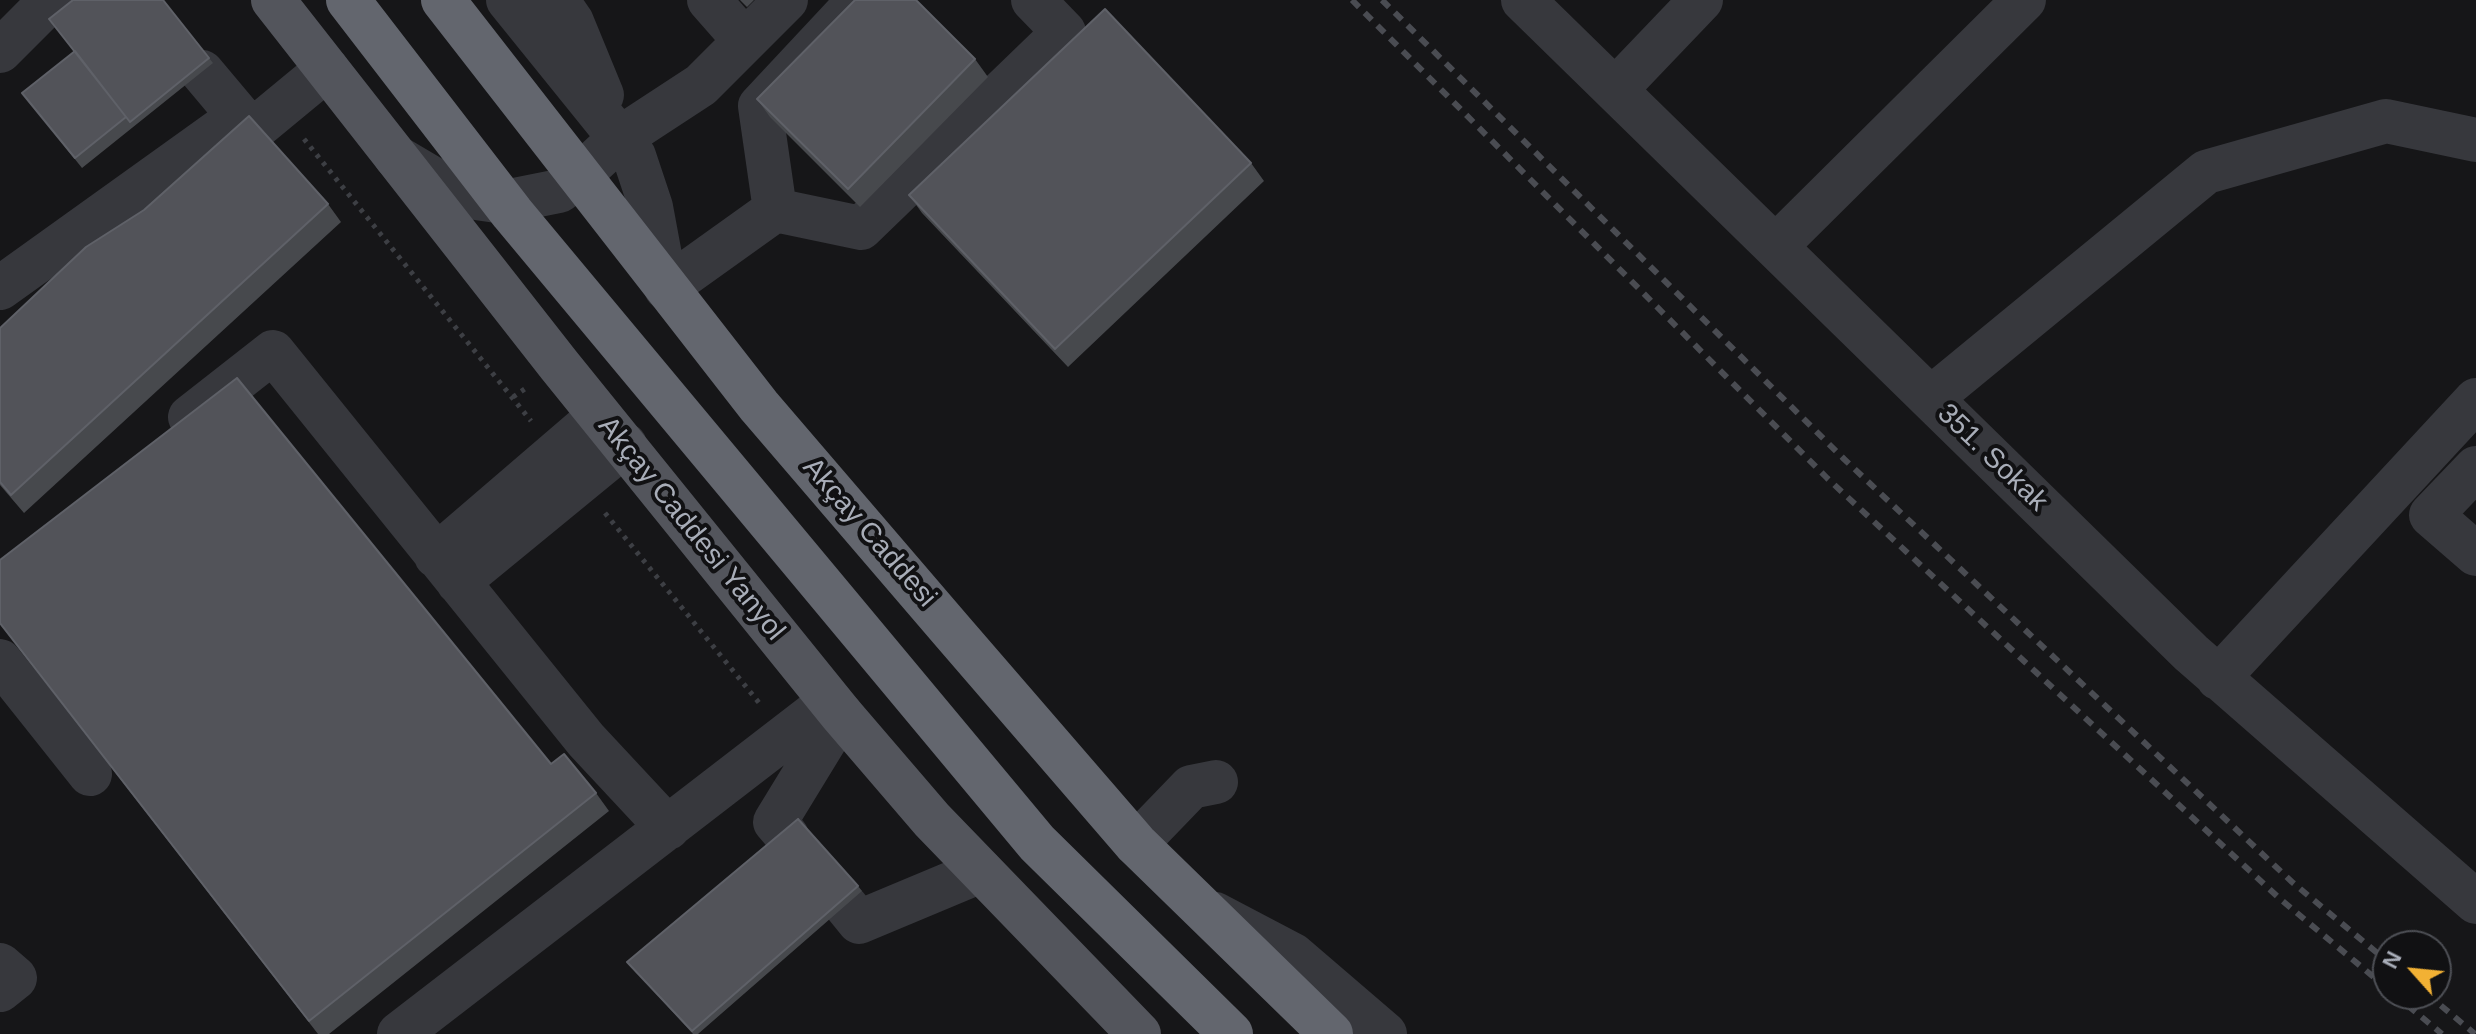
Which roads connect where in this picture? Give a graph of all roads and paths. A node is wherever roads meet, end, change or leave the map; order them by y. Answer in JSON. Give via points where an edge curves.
{"nodes":[{"id":1,"x":51,"y":0,"type":"edge"},
{"id":2,"x":273,"y":0,"type":"edge"},
{"id":3,"x":348,"y":0,"type":"edge"},
{"id":4,"x":443,"y":0,"type":"edge"},
{"id":5,"x":508,"y":0,"type":"edge"},
{"id":6,"x":557,"y":0,"type":"edge"},
{"id":7,"x":709,"y":0,"type":"edge"},
{"id":8,"x":786,"y":0,"type":"edge"},
{"id":9,"x":859,"y":0,"type":"edge"},
{"id":10,"x":1033,"y":0,"type":"edge"},
{"id":11,"x":1523,"y":0,"type":"edge"},
{"id":12,"x":1701,"y":0,"type":"edge"},
{"id":13,"x":2024,"y":0,"type":"edge"},
{"id":14,"x":745,"y":41,"type":"junction"},
{"id":15,"x":0,"y":51,"type":"edge"},
{"id":16,"x":323,"y":64,"type":"junction"},
{"id":17,"x":202,"y":72,"type":"edge"},
{"id":18,"x":1616,"y":89,"type":"junction"},
{"id":19,"x":259,"y":112,"type":"junction"},
{"id":20,"x":620,"y":138,"type":"junction"},
{"id":21,"x":2476,"y":140,"type":"edge"},
{"id":22,"x":394,"y":156,"type":"junction"},
{"id":23,"x":578,"y":177,"type":"junction"},
{"id":24,"x":504,"y":202,"type":"junction"},
{"id":25,"x":775,"y":210,"type":"junction"},
{"id":26,"x":1776,"y":246,"type":"junction"},
{"id":27,"x":0,"y":288,"type":"edge"},
{"id":28,"x":666,"y":288,"type":"junction"},
{"id":29,"x":51,"y":300,"type":"edge"},
{"id":30,"x":1931,"y":398,"type":"junction"},
{"id":31,"x":2476,"y":400,"type":"edge"},
{"id":32,"x":612,"y":430,"type":"junction"},
{"id":33,"x":163,"y":438,"type":"edge"},
{"id":34,"x":567,"y":467,"type":"junction"},
{"id":35,"x":2476,"y":468,"type":"edge"},
{"id":36,"x":2476,"y":554,"type":"edge"},
{"id":37,"x":447,"y":569,"type":"junction"},
{"id":38,"x":0,"y":661,"type":"edge"},
{"id":39,"x":2218,"y":678,"type":"junction"},
{"id":40,"x":836,"y":708,"type":"junction"},
{"id":41,"x":786,"y":736,"type":"junction"},
{"id":42,"x":90,"y":774,"type":"edge"},
{"id":43,"x":1216,"y":782,"type":"dead end"},
{"id":44,"x":668,"y":828,"type":"junction"},
{"id":45,"x":787,"y":836,"type":"edge"},
{"id":46,"x":1136,"y":844,"type":"junction"},
{"id":47,"x":981,"y":871,"type":"junction"},
{"id":48,"x":2476,"y":902,"type":"edge"},
{"id":49,"x":1197,"y":904,"type":"junction"},
{"id":50,"x":846,"y":906,"type":"edge"},
{"id":51,"x":0,"y":965,"type":"edge"},
{"id":52,"x":0,"y":990,"type":"edge"},
{"id":53,"x":399,"y":1034,"type":"edge"},
{"id":54,"x":1139,"y":1034,"type":"edge"},
{"id":55,"x":1231,"y":1034,"type":"edge"},
{"id":56,"x":1331,"y":1034,"type":"edge"},
{"id":57,"x":1385,"y":1034,"type":"edge"}],
"edges":[{"from":1,"to":15,"type":"street"},
{"from":2,"to":16,"type":"main road","name":"Akçay Caddesi Yanyol"},
{"from":3,"to":24,"type":"highway"},
{"from":4,"to":23,"type":"highway","name":"Akçay Caddesi"},
{"from":5,"to":20,"type":"street"},
{"from":6,"to":20,"type":"street","via":[[572,22]]},
{"from":7,"to":14,"type":"street"},
{"from":8,"to":14,"type":"street"},
{"from":9,"to":25,"type":"street","via":[[760,106]]},
{"from":10,"to":25,"type":"street","via":[[1064,32],[861,228]]},
{"from":11,"to":18,"type":"street","name":"351. Sokak"},
{"from":12,"to":18,"type":"street"},
{"from":13,"to":26,"type":"street"},
{"from":14,"to":20,"type":"street","via":[[701,85]]},
{"from":16,"to":19,"type":"street"},
{"from":16,"to":22,"type":"main road","name":"Akçay Caddesi Yanyol"},
{"from":17,"to":19,"type":"street"},
{"from":18,"to":26,"type":"street","name":"351. Sokak"},
{"from":19,"to":27,"type":"street"},
{"from":19,"to":29,"type":"street"},
{"from":19,"to":34,"type":"path"},
{"from":20,"to":23,"type":"street"},
{"from":20,"to":28,"type":"street","via":[[634,156],[651,207]]},
{"from":21,"to":30,"type":"street","via":[[2386,121],[2206,172]]},
{"from":22,"to":24,"type":"street","via":[[462,196]]},
{"from":22,"to":32,"type":"main road","name":"Akçay Caddesi Yanyol"},
{"from":23,"to":24,"type":"street","via":[[559,191]]},
{"from":23,"to":28,"type":"highway","name":"Akçay Caddesi"},
{"from":24,"to":55,"type":"highway","via":[[1037,843]]},
{"from":25,"to":28,"type":"street"},
{"from":26,"to":30,"type":"street","name":"351. Sokak"},
{"from":28,"to":46,"type":"highway","name":"Akçay Caddesi","via":[[759,406]]},
{"from":30,"to":39,"type":"street","name":"351. Sokak"},
{"from":31,"to":39,"type":"street"},
{"from":32,"to":34,"type":"street"},
{"from":32,"to":40,"type":"main road","name":"Akçay Caddesi Yanyol"},
{"from":33,"to":37,"type":"street","via":[[273,352]]},
{"from":34,"to":37,"type":"street"},
{"from":34,"to":41,"type":"path"},
{"from":35,"to":36,"type":"street","via":[[2431,515]]},
{"from":37,"to":44,"type":"street","via":[[586,740]]},
{"from":38,"to":42,"type":"street"},
{"from":39,"to":48,"type":"street","name":"351. Sokak"},
{"from":40,"to":41,"type":"street"},
{"from":40,"to":45,"type":"street","via":[[775,822]]},
{"from":40,"to":47,"type":"main road","name":"Akçay Caddesi Yanyol"},
{"from":41,"to":44,"type":"street"},
{"from":43,"to":46,"type":"street","via":[[1191,787]]},
{"from":44,"to":53,"type":"street"},
{"from":46,"to":49,"type":"highway","name":"Akçay Caddesi"},
{"from":47,"to":50,"type":"street","via":[[859,922]]},
{"from":47,"to":54,"type":"main road","name":"Akçay Caddesi Yanyol"},
{"from":49,"to":56,"type":"highway","name":"Akçay Caddesi"},
{"from":49,"to":57,"type":"street","via":[[1293,955]]},
{"from":51,"to":52,"type":"street","via":[[15,978]]}]}
